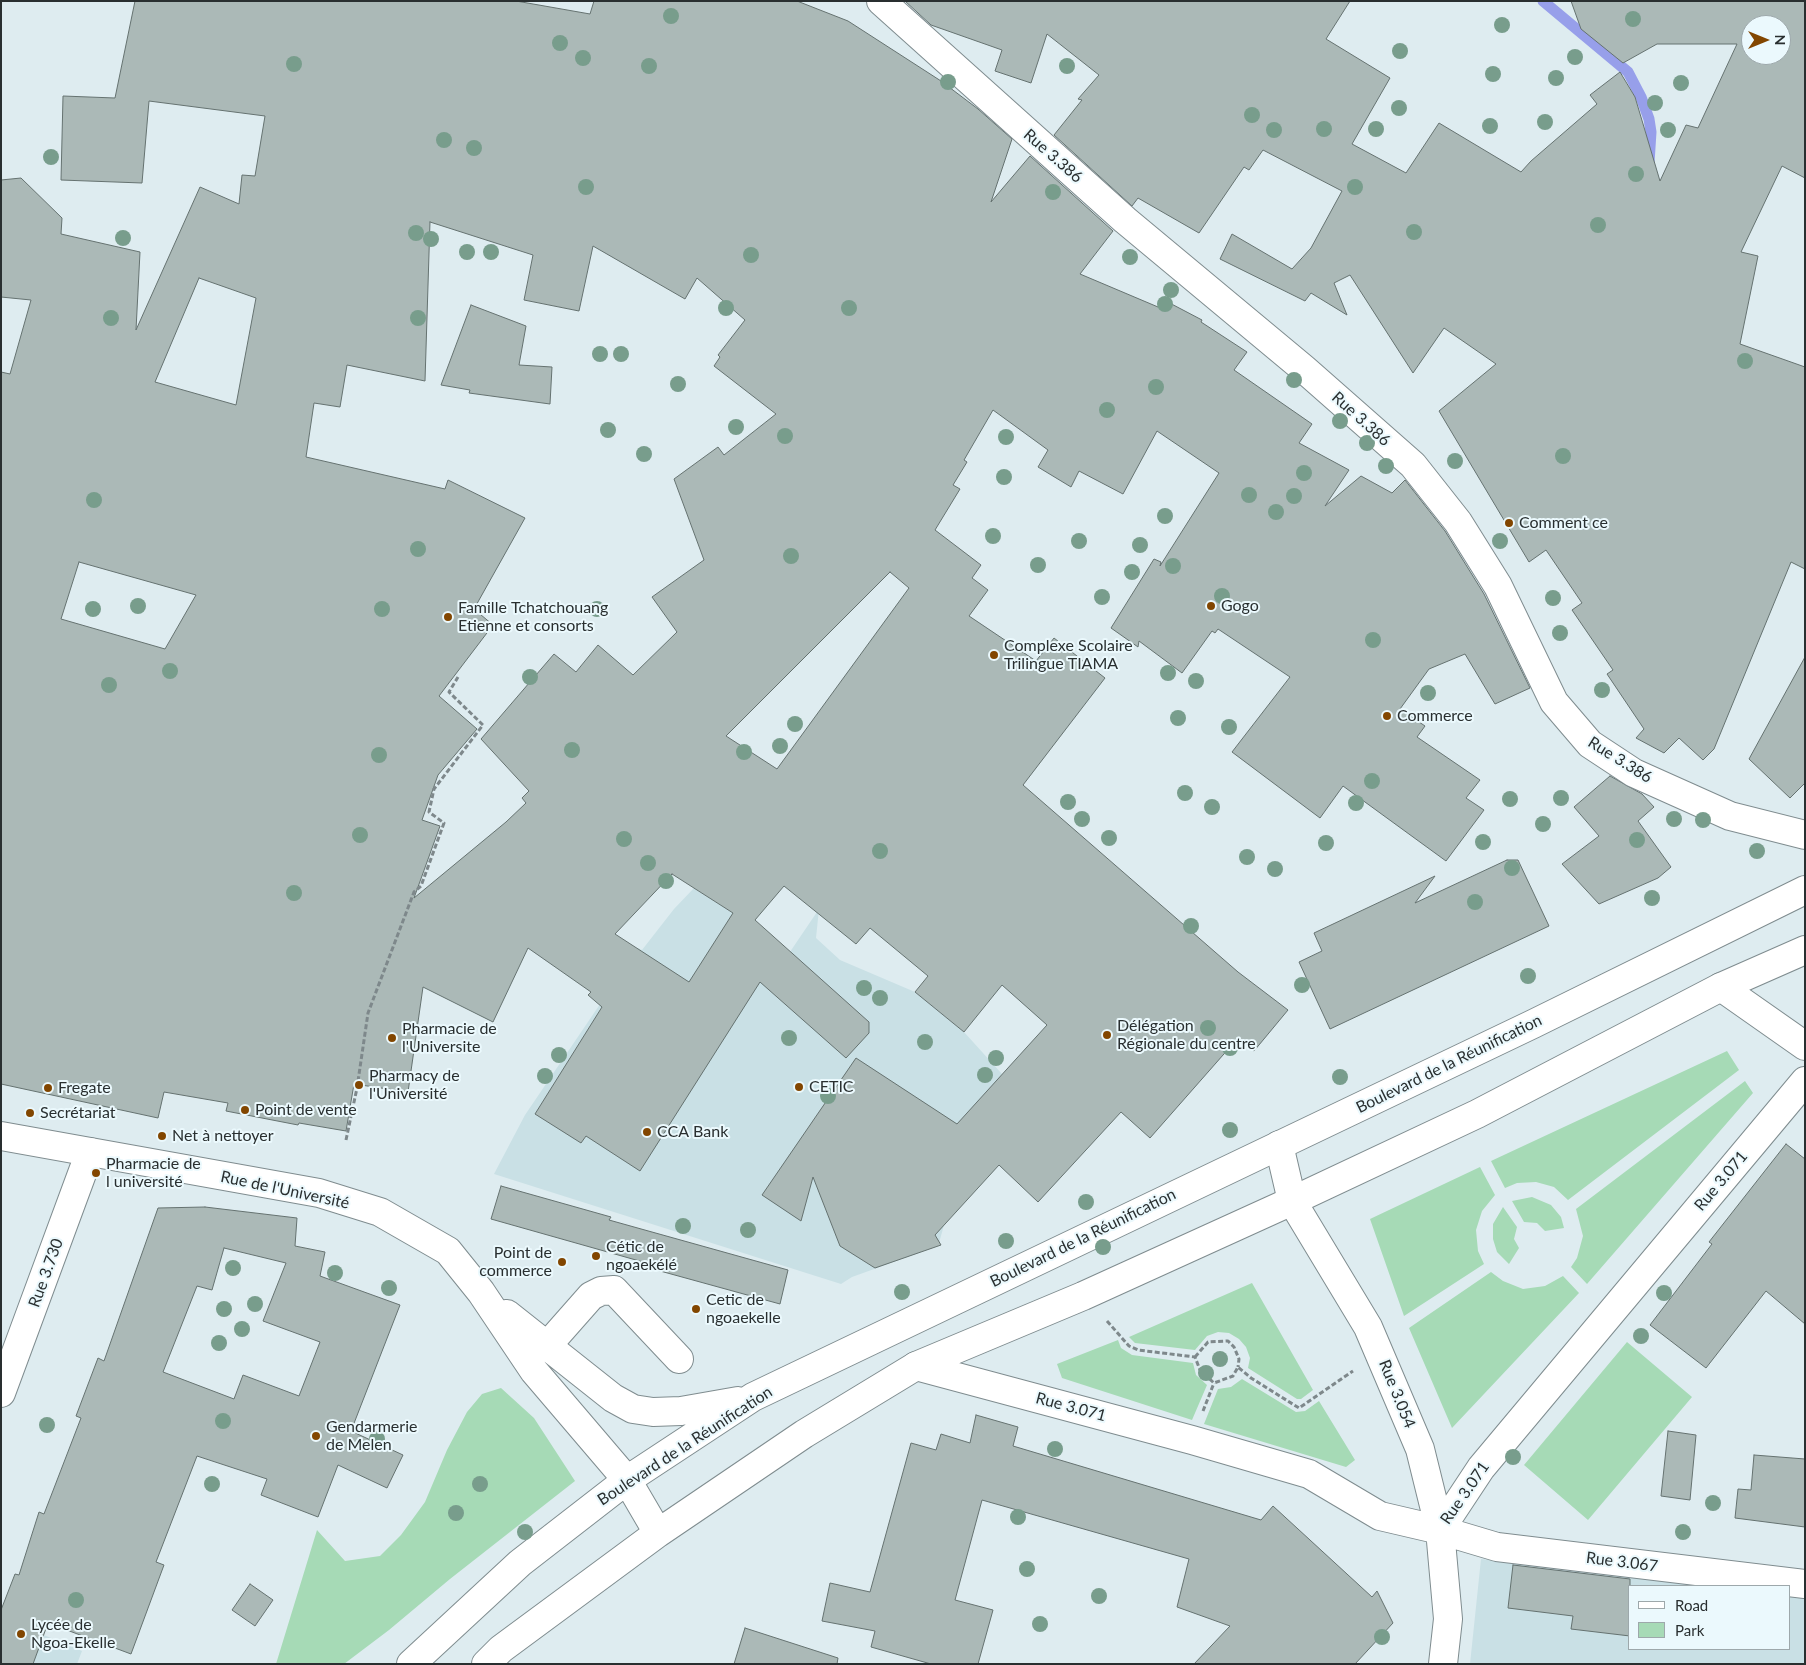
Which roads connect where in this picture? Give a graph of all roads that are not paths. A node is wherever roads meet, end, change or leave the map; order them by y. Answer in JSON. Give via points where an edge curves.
{"nodes":[{"id":1,"x":881,"y":1,"type":"edge"},
{"id":2,"x":1805,"y":835,"type":"edge"},
{"id":3,"x":1805,"y":890,"type":"edge"},
{"id":4,"x":1805,"y":950,"type":"edge"},
{"id":5,"x":1721,"y":987,"type":"junction"},
{"id":6,"x":1805,"y":1046,"type":"edge"},
{"id":7,"x":1805,"y":1082,"type":"edge"},
{"id":8,"x":1,"y":1136,"type":"edge"},
{"id":9,"x":1279,"y":1145,"type":"junction"},
{"id":10,"x":90,"y":1152,"type":"junction"},
{"id":11,"x":1292,"y":1201,"type":"junction"},
{"id":12,"x":481,"y":1292,"type":"junction"},
{"id":13,"x":546,"y":1347,"type":"junction"},
{"id":14,"x":679,"y":1359,"type":"dead end"},
{"id":15,"x":916,"y":1366,"type":"junction"},
{"id":16,"x":1,"y":1393,"type":"edge"},
{"id":17,"x":753,"y":1398,"type":"junction"},
{"id":18,"x":627,"y":1480,"type":"junction"},
{"id":19,"x":1440,"y":1530,"type":"junction"},
{"id":20,"x":658,"y":1533,"type":"junction"},
{"id":21,"x":1805,"y":1584,"type":"edge"},
{"id":22,"x":497,"y":1659,"type":"edge"},
{"id":23,"x":411,"y":1664,"type":"edge"},
{"id":24,"x":1443,"y":1664,"type":"edge"}],
"edges":[{"from":1,"to":2,"type":"main road","name":"Rue 3.386","via":[[1125,220],[1413,465],[1458,522],[1498,586],[1554,702],[1590,744],[1634,773],[1730,816]]},
{"from":3,"to":9,"type":"main road","name":"Boulevard de la Réunification"},
{"from":4,"to":5,"type":"main road"},
{"from":5,"to":6,"type":"main road"},
{"from":5,"to":11,"type":"main road","via":[[1477,1114]]},
{"from":7,"to":19,"type":"main road","name":"Rue 3.071","via":[[1481,1468]]},
{"from":8,"to":10,"type":"main road","name":"Rue de l'Université"},
{"from":9,"to":11,"type":"main road","name":"Rue 3.054"},
{"from":9,"to":17,"type":"main road","name":"Boulevard de la Réunification"},
{"from":10,"to":12,"type":"main road","name":"Rue de l'Université","via":[[319,1193],[380,1212],[448,1251]]},
{"from":10,"to":16,"type":"main road","name":"Rue 3.730"},
{"from":11,"to":15,"type":"main road","via":[[1083,1296]]},
{"from":11,"to":19,"type":"main road","name":"Rue 3.054","via":[[1380,1352],[1420,1449]]},
{"from":12,"to":13,"type":"main road","name":"Rue de l'Université"},
{"from":12,"to":18,"type":"main road","name":"Rue de l'Université","via":[[534,1371]]},
{"from":13,"to":14,"type":"main road","via":[[591,1296],[614,1290]]},
{"from":13,"to":17,"type":"main road","name":"Rue de l'Université","via":[[613,1398],[633,1409],[653,1412],[681,1410]]},
{"from":15,"to":19,"type":"main road","name":"Rue 3.071","via":[[1309,1474],[1380,1516]]},
{"from":15,"to":20,"type":"main road","via":[[804,1434]]},
{"from":17,"to":18,"type":"main road","name":"Boulevard de la Réunification"},
{"from":18,"to":20,"type":"main road","name":"Rue de l'Université"},
{"from":18,"to":23,"type":"main road","name":"Boulevard de la Réunification","via":[[520,1563]]},
{"from":19,"to":21,"type":"main road","name":"Rue 3.067","via":[[1497,1547]]},
{"from":19,"to":24,"type":"main road","name":"Rue 3.054","via":[[1448,1619]]},
{"from":20,"to":22,"type":"main road"}]}
